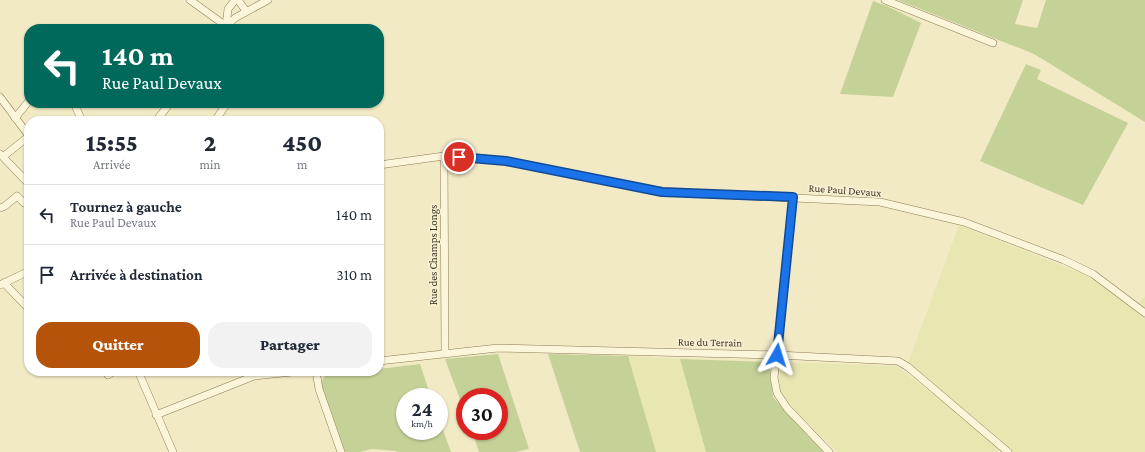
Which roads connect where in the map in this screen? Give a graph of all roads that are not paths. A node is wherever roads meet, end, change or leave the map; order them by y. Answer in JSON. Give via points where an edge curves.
{"nodes":[{"id":1,"x":190,"y":0,"type":"edge"},
{"id":2,"x":235,"y":0,"type":"edge"},
{"id":3,"x":238,"y":0,"type":"edge"},
{"id":4,"x":268,"y":0,"type":"edge"},
{"id":5,"x":885,"y":0,"type":"edge"},
{"id":6,"x":246,"y":11,"type":"junction"},
{"id":7,"x":221,"y":24,"type":"edge"},
{"id":8,"x":226,"y":24,"type":"edge"},
{"id":9,"x":228,"y":24,"type":"edge"},
{"id":10,"x":993,"y":43,"type":"dead end"},
{"id":11,"x":0,"y":98,"type":"edge"},
{"id":12,"x":24,"y":108,"type":"edge"},
{"id":13,"x":166,"y":108,"type":"edge"},
{"id":14,"x":160,"y":116,"type":"edge"},
{"id":15,"x":15,"y":118,"type":"junction"},
{"id":16,"x":24,"y":130,"type":"edge"},
{"id":17,"x":24,"y":139,"type":"edge"},
{"id":18,"x":1,"y":155,"type":"edge"},
{"id":19,"x":444,"y":156,"type":"junction"},
{"id":20,"x":384,"y":164,"type":"edge"},
{"id":21,"x":24,"y":179,"type":"edge"},
{"id":22,"x":793,"y":197,"type":"junction"},
{"id":23,"x":24,"y":204,"type":"edge"},
{"id":24,"x":0,"y":208,"type":"edge"},
{"id":25,"x":24,"y":273,"type":"edge"},
{"id":26,"x":2,"y":284,"type":"edge"},
{"id":27,"x":24,"y":304,"type":"edge"},
{"id":28,"x":1145,"y":313,"type":"edge"},
{"id":29,"x":445,"y":353,"type":"junction"},
{"id":30,"x":777,"y":355,"type":"junction"},
{"id":31,"x":384,"y":360,"type":"edge"},
{"id":32,"x":140,"y":376,"type":"edge"},
{"id":33,"x":254,"y":376,"type":"edge"},
{"id":34,"x":317,"y":376,"type":"edge"},
{"id":35,"x":156,"y":415,"type":"junction"},
{"id":36,"x":173,"y":452,"type":"edge"},
{"id":37,"x":341,"y":452,"type":"edge"},
{"id":38,"x":829,"y":452,"type":"edge"},
{"id":39,"x":1008,"y":452,"type":"edge"}],
"edges":[{"from":1,"to":7,"type":"street"},
{"from":2,"to":8,"type":"street","via":[[228,9]]},
{"from":3,"to":6,"type":"street"},
{"from":4,"to":6,"type":"street"},
{"from":5,"to":10,"type":"street"},
{"from":6,"to":9,"type":"street"},
{"from":11,"to":15,"type":"street"},
{"from":12,"to":15,"type":"street"},
{"from":13,"to":14,"type":"street"},
{"from":15,"to":16,"type":"street"},
{"from":17,"to":18,"type":"street"},
{"from":18,"to":21,"type":"street"},
{"from":19,"to":20,"type":"street","name":"Rue Paul Devaux"},
{"from":19,"to":22,"type":"street","name":"Rue Paul Devaux","via":[[506,161],[662,192]]},
{"from":19,"to":29,"type":"street","name":"Rue des Champs Longs"},
{"from":22,"to":28,"type":"street","name":"Rue Paul Devaux","via":[[880,202],[978,226],[1093,274]]},
{"from":22,"to":30,"type":"street"},
{"from":23,"to":24,"type":"street","via":[[17,196]]},
{"from":25,"to":26,"type":"street"},
{"from":26,"to":27,"type":"street"},
{"from":29,"to":30,"type":"street","name":"Rue du Terrain","via":[[498,348]]},
{"from":29,"to":31,"type":"street","name":"Rue du Terrain"},
{"from":30,"to":38,"type":"street","via":[[774,378],[777,393],[787,408]]},
{"from":30,"to":39,"type":"street","name":"Rue du Terrain","via":[[898,361]]},
{"from":32,"to":35,"type":"street"},
{"from":33,"to":35,"type":"street"},
{"from":34,"to":37,"type":"street"},
{"from":35,"to":36,"type":"street"}]}
